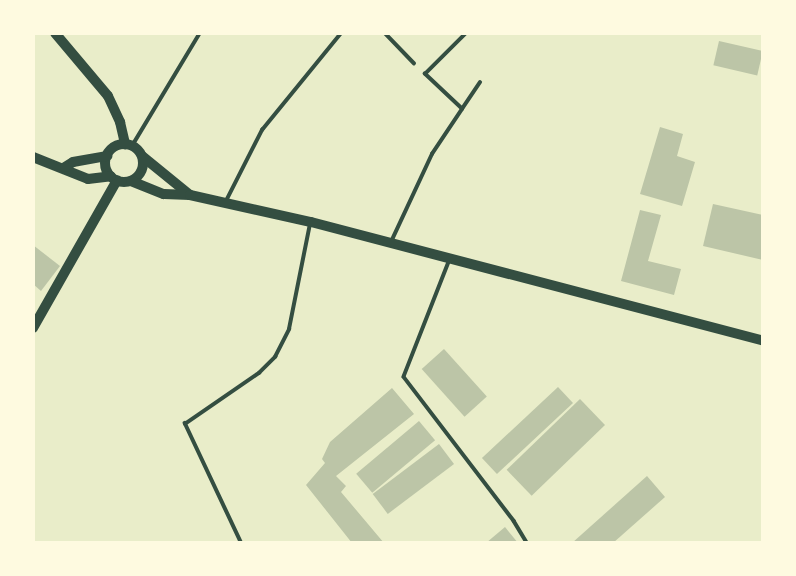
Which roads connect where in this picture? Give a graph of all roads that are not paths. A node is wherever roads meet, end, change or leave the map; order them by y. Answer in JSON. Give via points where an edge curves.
{"nodes":[{"id":1,"x":55,"y":33,"type":"edge"},
{"id":2,"x":200,"y":33,"type":"edge"},
{"id":3,"x":341,"y":33,"type":"edge"},
{"id":4,"x":385,"y":33,"type":"edge"},
{"id":5,"x":466,"y":33,"type":"edge"},
{"id":6,"x":414,"y":63,"type":"dead end"},
{"id":7,"x":480,"y":82,"type":"dead end"},
{"id":8,"x":462,"y":108,"type":"junction"},
{"id":9,"x":129,"y":145,"type":"junction"},
{"id":10,"x":107,"y":156,"type":"junction"},
{"id":11,"x":142,"y":156,"type":"junction"},
{"id":12,"x":33,"y":157,"type":"edge"},
{"id":13,"x":65,"y":167,"type":"junction"},
{"id":14,"x":114,"y":178,"type":"junction"},
{"id":15,"x":131,"y":181,"type":"junction"},
{"id":16,"x":190,"y":195,"type":"junction"},
{"id":17,"x":225,"y":204,"type":"junction"},
{"id":18,"x":311,"y":222,"type":"junction"},
{"id":19,"x":390,"y":244,"type":"junction"},
{"id":20,"x":449,"y":260,"type":"junction"},
{"id":21,"x":33,"y":328,"type":"edge"},
{"id":22,"x":763,"y":341,"type":"edge"},
{"id":23,"x":241,"y":543,"type":"edge"},
{"id":24,"x":527,"y":543,"type":"edge"}],
"edges":[{"from":1,"to":9,"type":"street","via":[[108,96]]},
{"from":2,"to":9,"type":"lane"},
{"from":3,"to":17,"type":"lane","via":[[262,130]]},
{"from":4,"to":6,"type":"lane"},
{"from":5,"to":8,"type":"lane","via":[[425,74]]},
{"from":7,"to":8,"type":"lane"},
{"from":8,"to":19,"type":"lane","via":[[432,154]]},
{"from":9,"to":10,"type":"main road","via":[[118,145]]},
{"from":9,"to":11,"type":"main road"},
{"from":10,"to":13,"type":"main road"},
{"from":10,"to":14,"type":"main road"},
{"from":11,"to":15,"type":"main road","via":[[142,171]]},
{"from":11,"to":16,"type":"main road"},
{"from":12,"to":13,"type":"main road"},
{"from":13,"to":14,"type":"main road","via":[[88,179]]},
{"from":14,"to":15,"type":"main road"},
{"from":14,"to":21,"type":"street"},
{"from":15,"to":16,"type":"main road","via":[[164,194]]},
{"from":16,"to":17,"type":"main road"},
{"from":17,"to":18,"type":"main road"},
{"from":18,"to":19,"type":"main road"},
{"from":18,"to":23,"type":"lane","via":[[289,329],[275,357],[185,424]]},
{"from":19,"to":20,"type":"main road"},
{"from":20,"to":22,"type":"main road"},
{"from":20,"to":24,"type":"lane","via":[[404,377]]}]}
